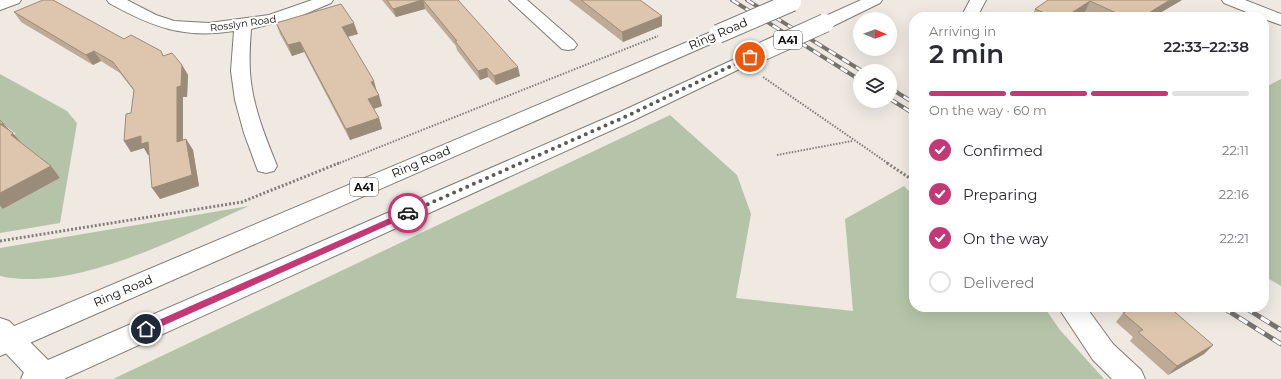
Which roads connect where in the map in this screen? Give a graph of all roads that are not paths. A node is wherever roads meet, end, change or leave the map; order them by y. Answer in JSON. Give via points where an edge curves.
{"nodes":[{"id":1,"x":13,"y":0,"type":"edge"},
{"id":2,"x":115,"y":0,"type":"edge"},
{"id":3,"x":325,"y":0,"type":"edge"},
{"id":4,"x":517,"y":0,"type":"edge"},
{"id":5,"x":874,"y":0,"type":"edge"},
{"id":6,"x":978,"y":0,"type":"edge"},
{"id":7,"x":1230,"y":0,"type":"edge"},
{"id":8,"x":794,"y":1,"type":"edge"},
{"id":9,"x":0,"y":5,"type":"edge"},
{"id":10,"x":972,"y":12,"type":"edge"},
{"id":11,"x":1261,"y":12,"type":"edge"},
{"id":12,"x":1269,"y":15,"type":"edge"},
{"id":13,"x":1281,"y":20,"type":"edge"},
{"id":14,"x":243,"y":25,"type":"junction"},
{"id":15,"x":568,"y":45,"type":"dead end"},
{"id":16,"x":266,"y":166,"type":"dead end"},
{"id":17,"x":1074,"y":312,"type":"edge"},
{"id":18,"x":4,"y":337,"type":"edge"},
{"id":19,"x":42,"y":378,"type":"edge"},
{"id":20,"x":1131,"y":379,"type":"edge"}],
"edges":[{"from":1,"to":9,"type":"main road"},
{"from":2,"to":14,"type":"main road","name":"Rosslyn Road","via":[[173,26],[204,28]]},
{"from":3,"to":14,"type":"main road","name":"Rosslyn Road","via":[[288,16]]},
{"from":4,"to":15,"type":"main road"},
{"from":5,"to":19,"type":"main road","number":"A41","bridge":true,"via":[[620,119]]},
{"from":6,"to":10,"type":"main road"},
{"from":7,"to":11,"type":"main road"},
{"from":8,"to":18,"type":"main road","name":"Ring Road","number":"A41","bridge":true},
{"from":12,"to":13,"type":"main road"},
{"from":14,"to":16,"type":"main road","via":[[243,94],[252,130]]},
{"from":17,"to":20,"type":"main road","via":[[1103,352]]},
{"from":18,"to":19,"type":"main road"}]}
